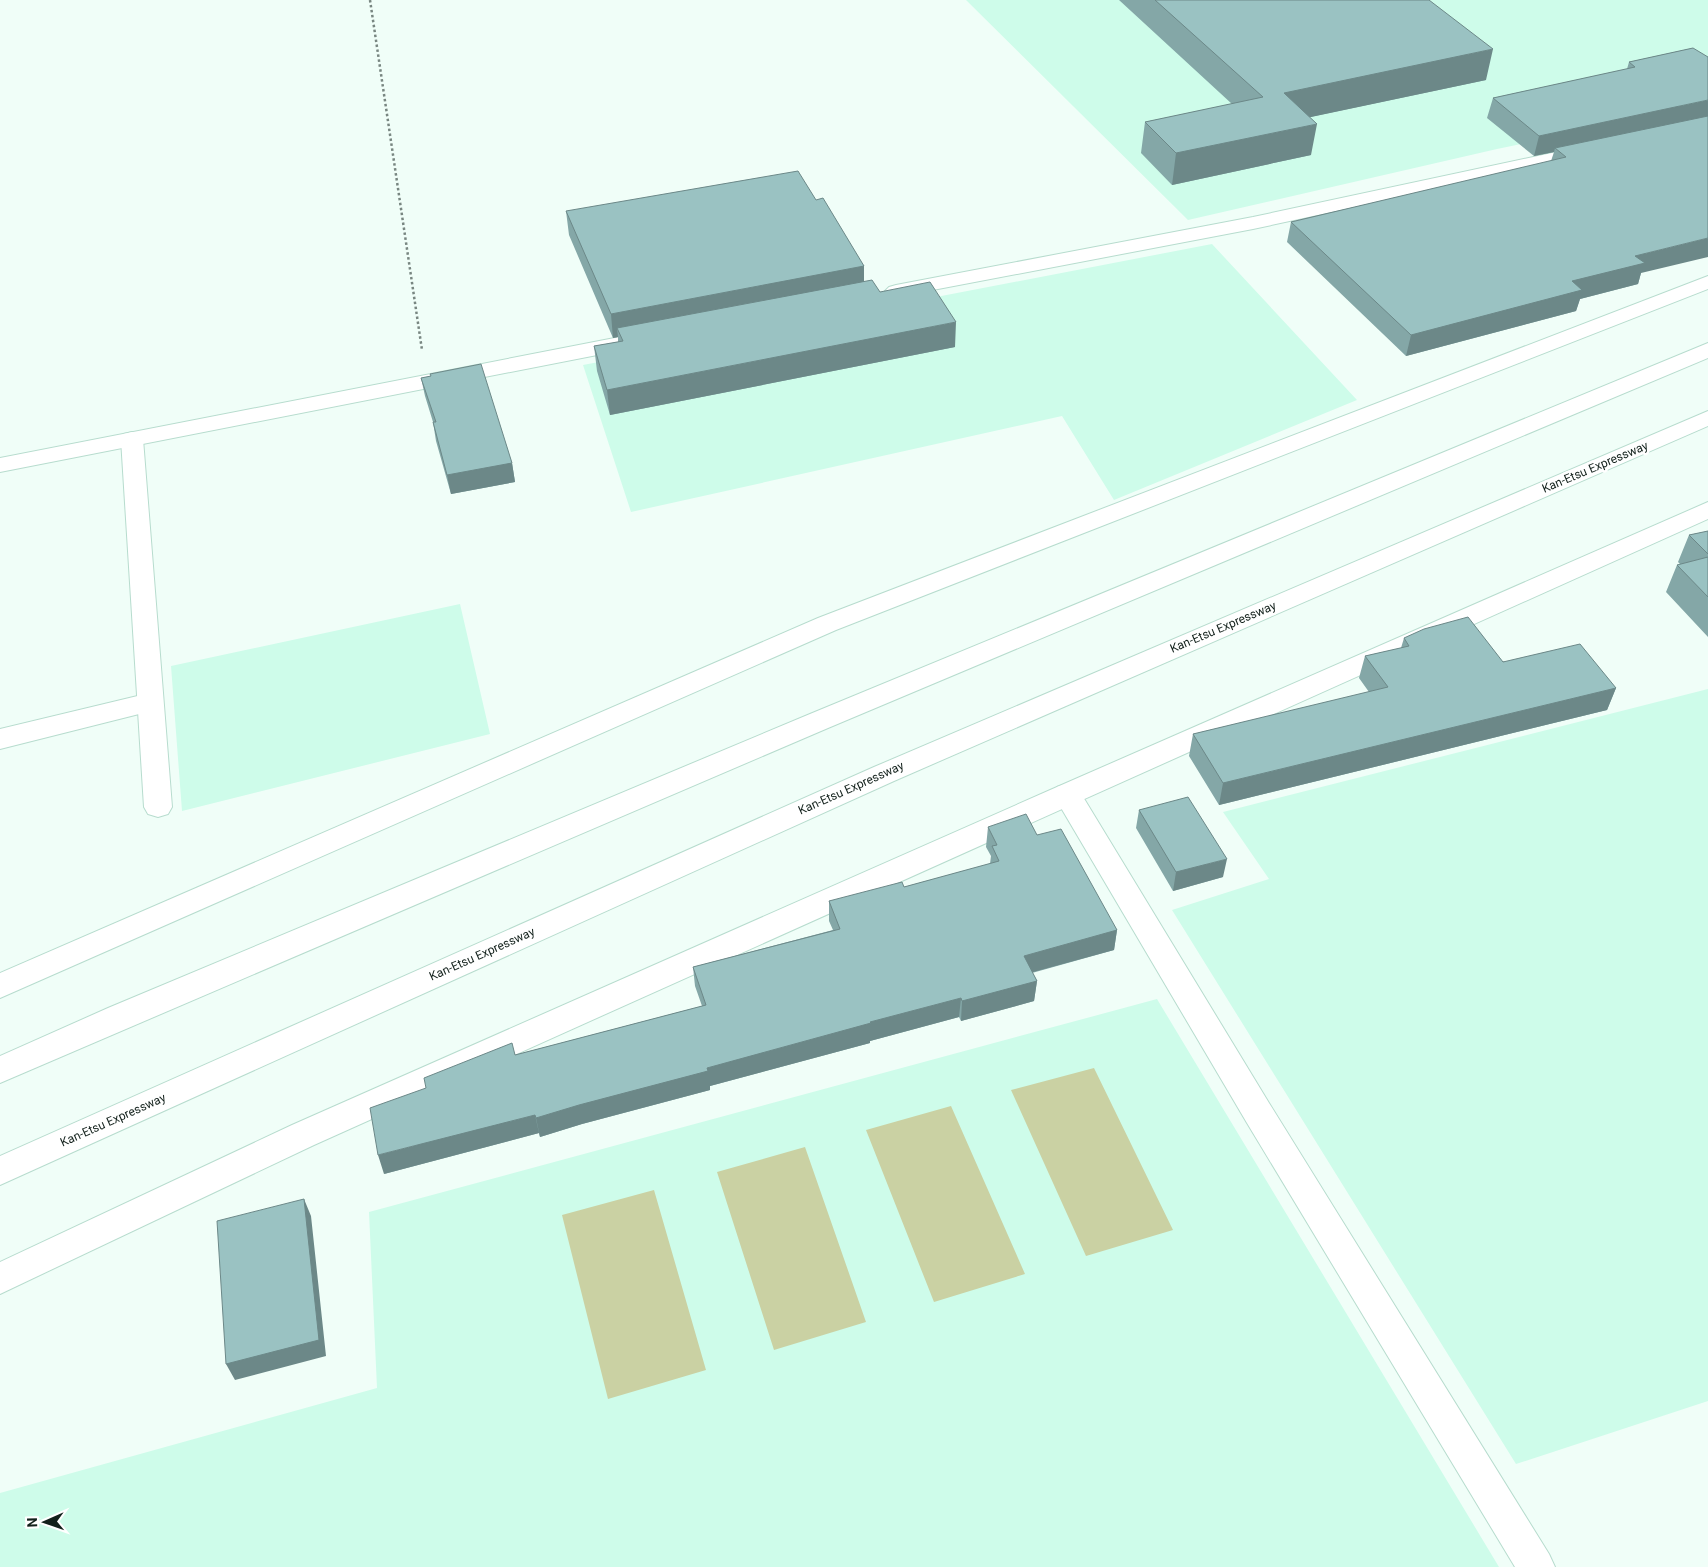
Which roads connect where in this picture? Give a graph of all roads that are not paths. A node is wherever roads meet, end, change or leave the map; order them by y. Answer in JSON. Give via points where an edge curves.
{"nodes":[{"id":1,"x":1606,"y":148,"type":"edge"},
{"id":2,"x":1708,"y":282,"type":"edge"},
{"id":3,"x":874,"y":296,"type":"edge"},
{"id":4,"x":650,"y":338,"type":"edge"},
{"id":5,"x":1708,"y":350,"type":"edge"},
{"id":6,"x":1708,"y":418,"type":"edge"},
{"id":7,"x":132,"y":439,"type":"junction"},
{"id":8,"x":0,"y":465,"type":"edge"},
{"id":9,"x":1708,"y":510,"type":"edge"},
{"id":10,"x":150,"y":702,"type":"junction"},
{"id":11,"x":0,"y":739,"type":"edge"},
{"id":12,"x":1067,"y":794,"type":"junction"},
{"id":13,"x":158,"y":807,"type":"dead end"},
{"id":14,"x":0,"y":986,"type":"edge"},
{"id":15,"x":0,"y":1070,"type":"edge"},
{"id":16,"x":0,"y":1171,"type":"edge"},
{"id":17,"x":0,"y":1279,"type":"edge"},
{"id":18,"x":1536,"y":1567,"type":"edge"}],
"edges":[{"from":1,"to":3,"type":"main road","via":[[1253,223]]},
{"from":2,"to":14,"type":"main road","via":[[827,624]]},
{"from":4,"to":7,"type":"main road"},
{"from":5,"to":15,"type":"main road","via":[[819,721]]},
{"from":6,"to":16,"type":"main road","name":"Kan-Etsu Expressway","via":[[884,774]]},
{"from":7,"to":8,"type":"main road"},
{"from":7,"to":10,"type":"main road"},
{"from":9,"to":12,"type":"main road"},
{"from":10,"to":11,"type":"main road"},
{"from":10,"to":13,"type":"main road"},
{"from":12,"to":17,"type":"main road","via":[[303,1135]]},
{"from":12,"to":18,"type":"main road","via":[[1263,1122]]}]}
